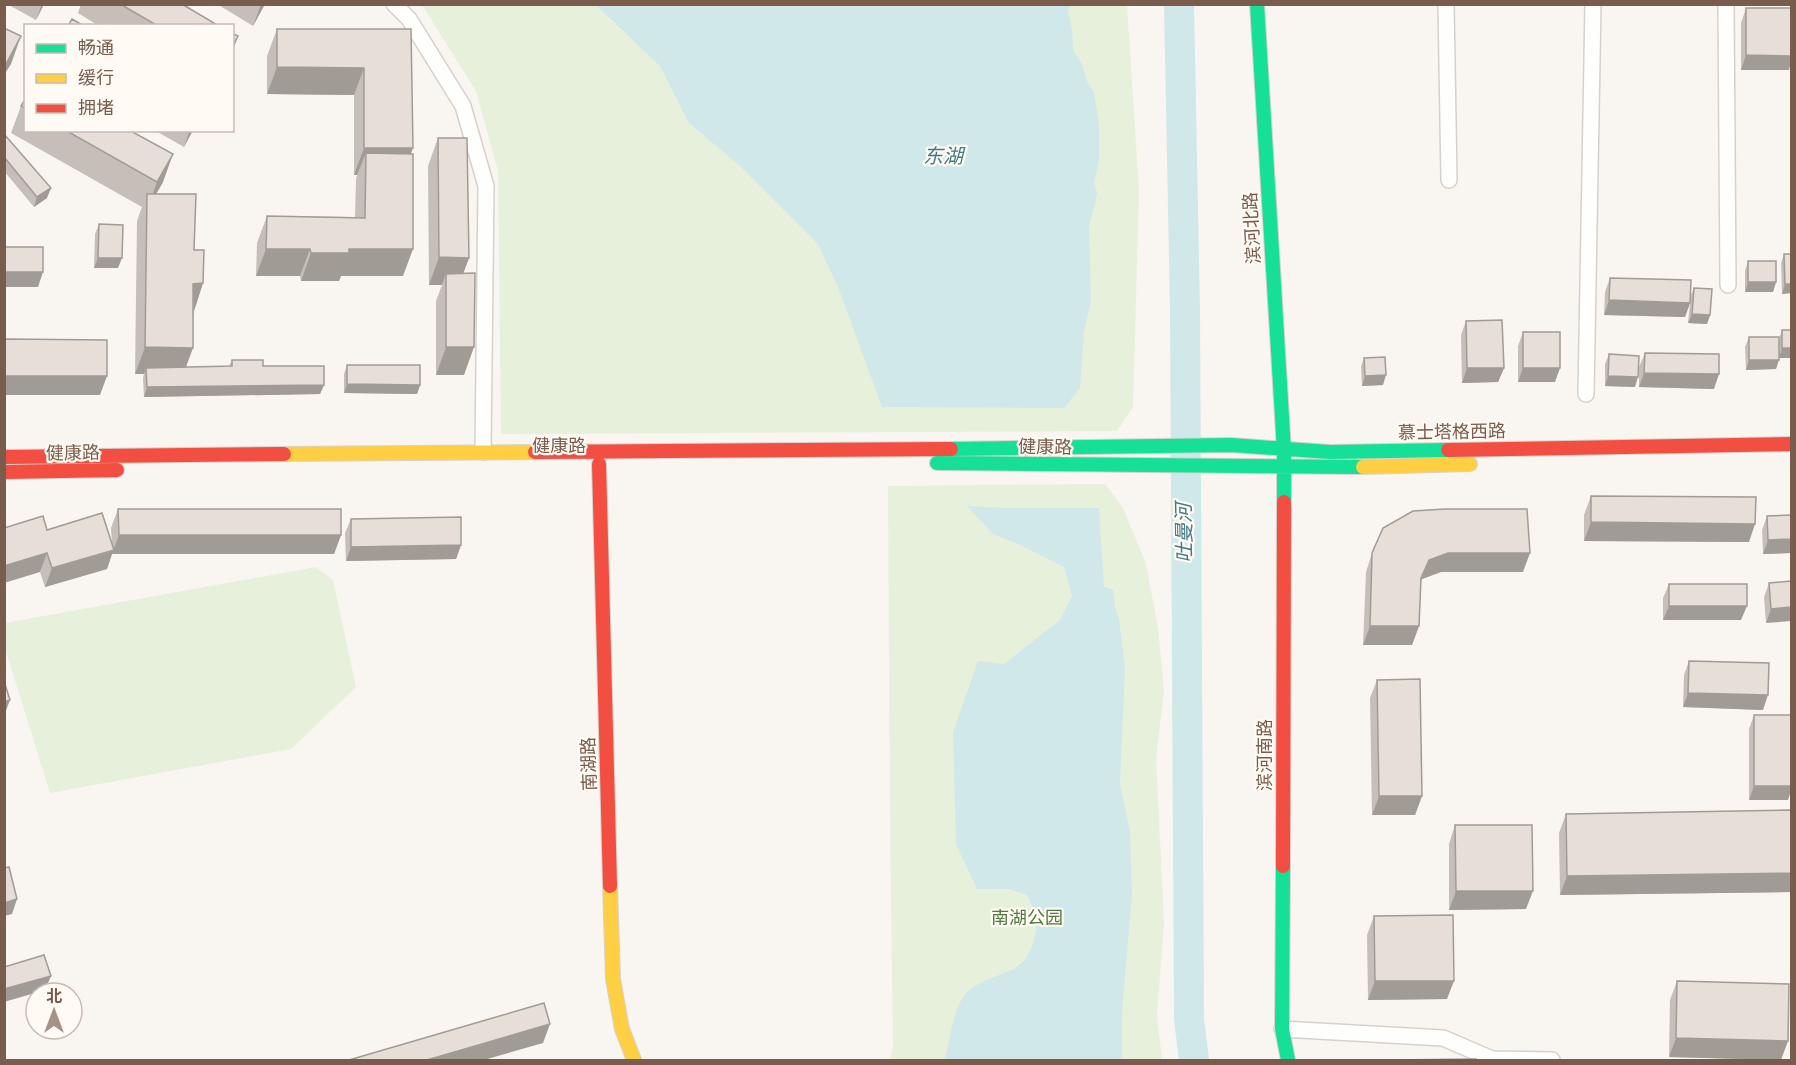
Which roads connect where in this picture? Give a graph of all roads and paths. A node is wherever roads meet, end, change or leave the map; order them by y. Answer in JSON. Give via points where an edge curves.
{"nodes":[{"id":1,"x":394,"y":4,"type":"edge"},
{"id":2,"x":1257,"y":4,"type":"edge"},
{"id":3,"x":1446,"y":4,"type":"edge"},
{"id":4,"x":1593,"y":4,"type":"edge"},
{"id":5,"x":1726,"y":4,"type":"edge"},
{"id":6,"x":1449,"y":180,"type":"dead end"},
{"id":7,"x":1728,"y":285,"type":"dead end"},
{"id":8,"x":1586,"y":394,"type":"dead end"},
{"id":9,"x":1791,"y":444,"type":"edge"},
{"id":10,"x":1113,"y":448,"type":"joint"},
{"id":11,"x":1284,"y":450,"type":"junction"},
{"id":12,"x":483,"y":452,"type":"junction"},
{"id":13,"x":4,"y":457,"type":"edge"},
{"id":14,"x":599,"y":464,"type":"junction"},
{"id":15,"x":1489,"y":464,"type":"dead end"},
{"id":16,"x":1113,"y":466,"type":"joint"},
{"id":17,"x":267,"y":468,"type":"dead end"},
{"id":18,"x":1284,"y":468,"type":"junction"},
{"id":19,"x":136,"y":470,"type":"dead end"},
{"id":20,"x":4,"y":472,"type":"edge"},
{"id":21,"x":1282,"y":1029,"type":"junction"},
{"id":22,"x":634,"y":1060,"type":"edge"},
{"id":23,"x":1288,"y":1060,"type":"edge"},
{"id":24,"x":1552,"y":1060,"type":"edge"}],
"edges":[{"from":1,"to":12,"type":"street","via":[[409,19],[463,106],[486,186]]},
{"from":2,"to":11,"type":"main road","name":"滨河北路"},
{"from":3,"to":6,"type":"street"},
{"from":4,"to":8,"type":"street"},
{"from":5,"to":7,"type":"street"},
{"from":9,"to":11,"type":"main road","name":"慕士塔格西路"},
{"from":10,"to":11,"type":"main road","name":"慕士塔格西路","via":[[1231,445]]},
{"from":10,"to":12,"type":"main road","name":"健康路"},
{"from":11,"to":18,"type":"main road","name":"滨河南路"},
{"from":12,"to":13,"type":"main road","name":"健康路"},
{"from":14,"to":16,"type":"main road","name":"健康路","via":[[890,462]]},
{"from":14,"to":17,"type":"main road","name":"健康路"},
{"from":14,"to":22,"type":"main road","name":"南湖路","via":[[613,979],[622,1029]]},
{"from":15,"to":18,"type":"main road","name":"慕士塔格西路"},
{"from":16,"to":18,"type":"main road","name":"慕士塔格西路"},
{"from":18,"to":21,"type":"main road","name":"滨河南路"},
{"from":19,"to":20,"type":"main road","name":"健康路"},
{"from":21,"to":23,"type":"main road","name":"滨河南路"},
{"from":21,"to":24,"type":"street","via":[[1443,1038],[1492,1059]]}]}
